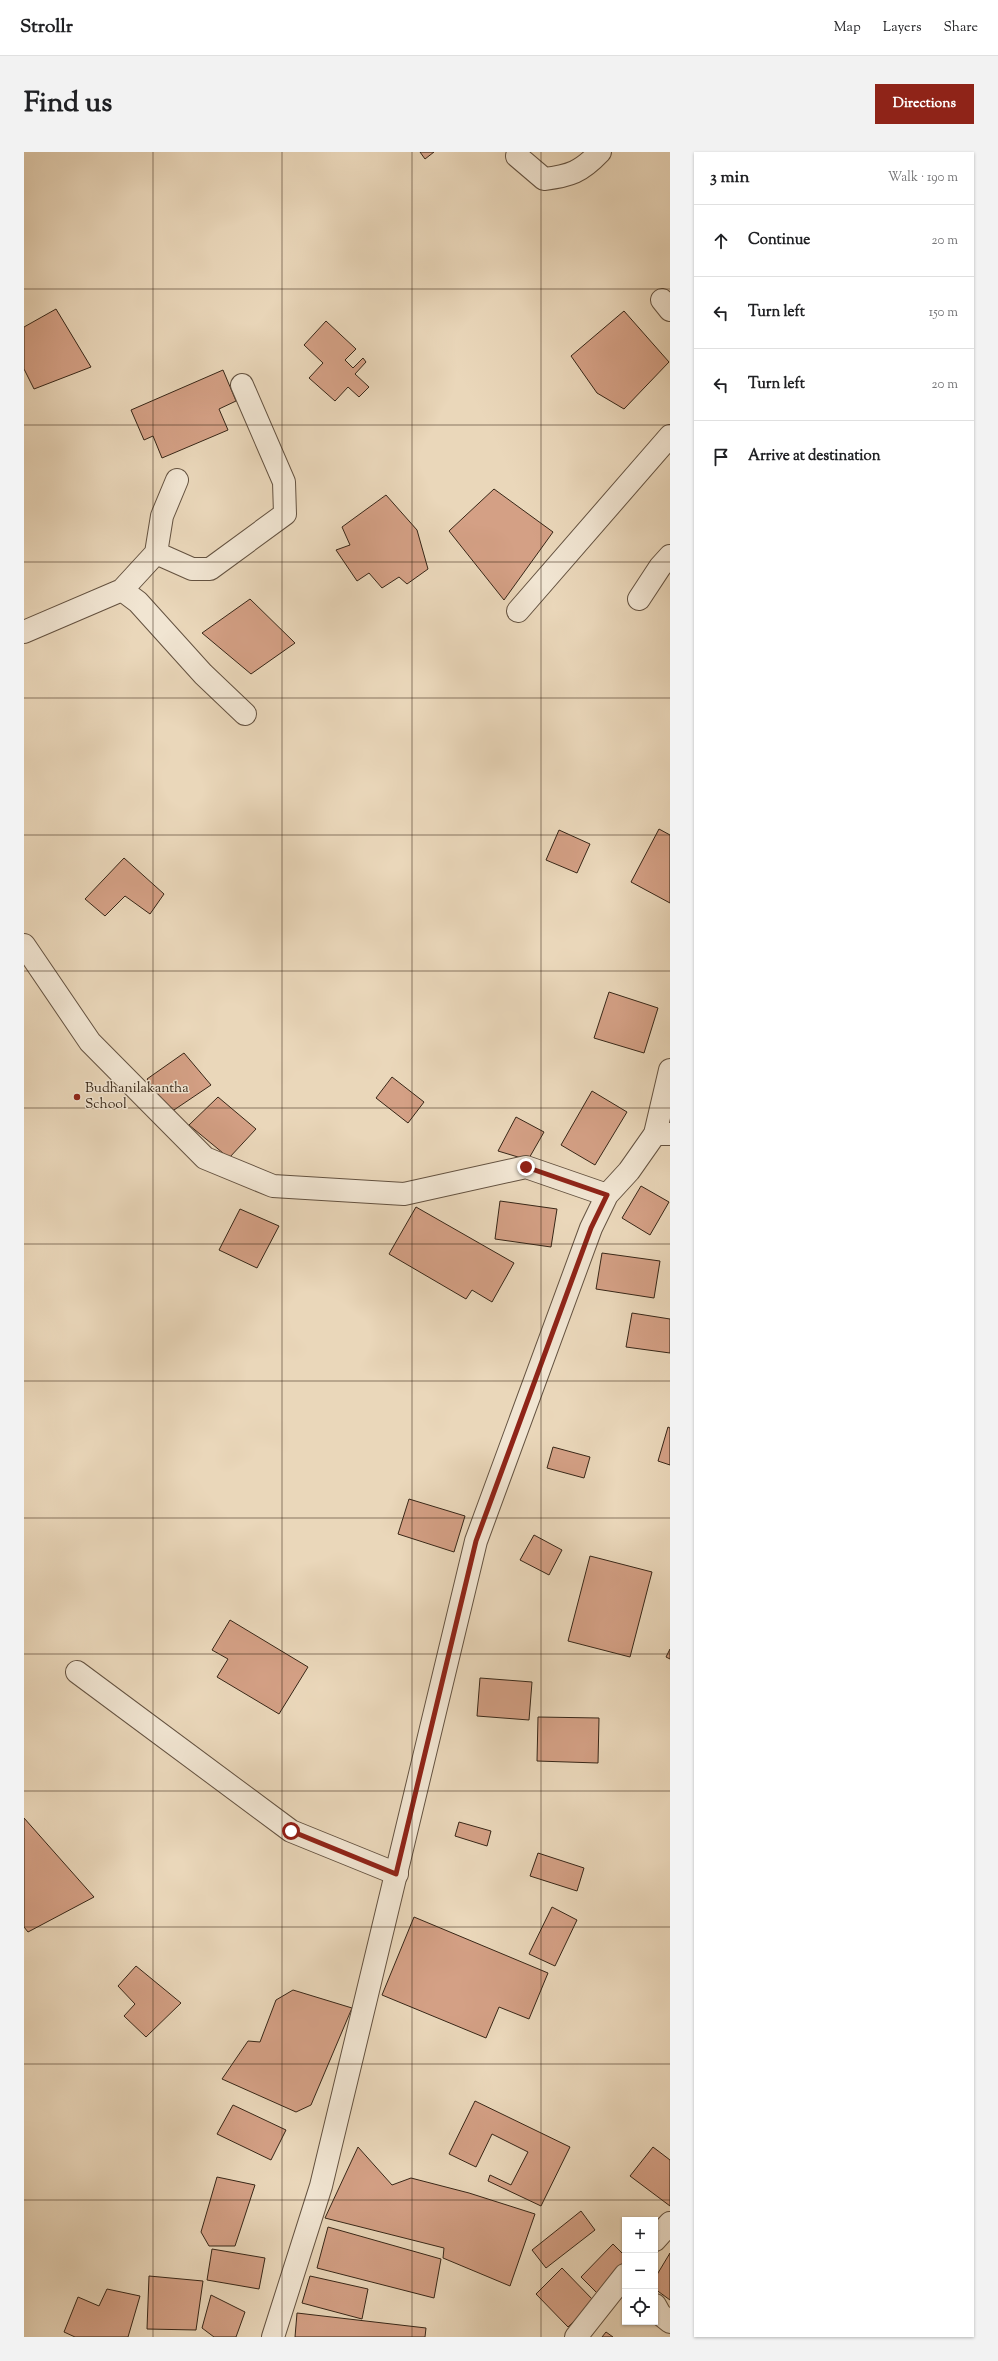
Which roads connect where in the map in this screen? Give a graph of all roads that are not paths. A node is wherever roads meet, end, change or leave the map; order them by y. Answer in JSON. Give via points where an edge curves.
{"nodes":[{"id":1,"x":600,"y":152,"type":"edge"},
{"id":2,"x":517,"y":156,"type":"dead end"},
{"id":3,"x":242,"y":385,"type":"dead end"},
{"id":4,"x":670,"y":436,"type":"edge"},
{"id":5,"x":177,"y":480,"type":"dead end"},
{"id":6,"x":156,"y":554,"type":"junction"},
{"id":7,"x":670,"y":556,"type":"edge"},
{"id":8,"x":122,"y":590,"type":"junction"},
{"id":9,"x":639,"y":599,"type":"dead end"},
{"id":10,"x":518,"y":611,"type":"dead end"},
{"id":11,"x":24,"y":632,"type":"edge"},
{"id":12,"x":245,"y":714,"type":"dead end"},
{"id":13,"x":24,"y":944,"type":"edge"},
{"id":14,"x":670,"y":1070,"type":"edge"},
{"id":15,"x":662,"y":1134,"type":"edge"},
{"id":16,"x":607,"y":1195,"type":"junction"},
{"id":17,"x":77,"y":1672,"type":"dead end"},
{"id":18,"x":396,"y":1874,"type":"junction"},
{"id":19,"x":670,"y":2223,"type":"edge"},
{"id":20,"x":658,"y":2237,"type":"edge"},
{"id":21,"x":622,"y":2279,"type":"edge"},
{"id":22,"x":658,"y":2310,"type":"edge"},
{"id":23,"x":670,"y":2322,"type":"edge"},
{"id":24,"x":274,"y":2337,"type":"edge"},
{"id":25,"x":576,"y":2337,"type":"edge"}],
"edges":[{"from":1,"to":2,"type":"street","via":[[568,176],[544,179]]},
{"from":3,"to":6,"type":"street","via":[[284,482],[285,514],[210,569],[192,569]]},
{"from":4,"to":10,"type":"street"},
{"from":5,"to":6,"type":"street","via":[[162,516]]},
{"from":6,"to":8,"type":"street"},
{"from":7,"to":9,"type":"street"},
{"from":8,"to":11,"type":"street"},
{"from":8,"to":12,"type":"street","via":[[138,602],[203,674]]},
{"from":13,"to":16,"type":"street","via":[[90,1042],[205,1158],[274,1186],[404,1194],[526,1167]]},
{"from":14,"to":15,"type":"street"},
{"from":15,"to":16,"type":"street"},
{"from":16,"to":18,"type":"street","via":[[591,1228],[476,1541]]},
{"from":17,"to":18,"type":"street","via":[[291,1831]]},
{"from":18,"to":24,"type":"street","via":[[322,2186]]},
{"from":19,"to":20,"type":"street"},
{"from":21,"to":25,"type":"street"},
{"from":22,"to":23,"type":"street"}]}
